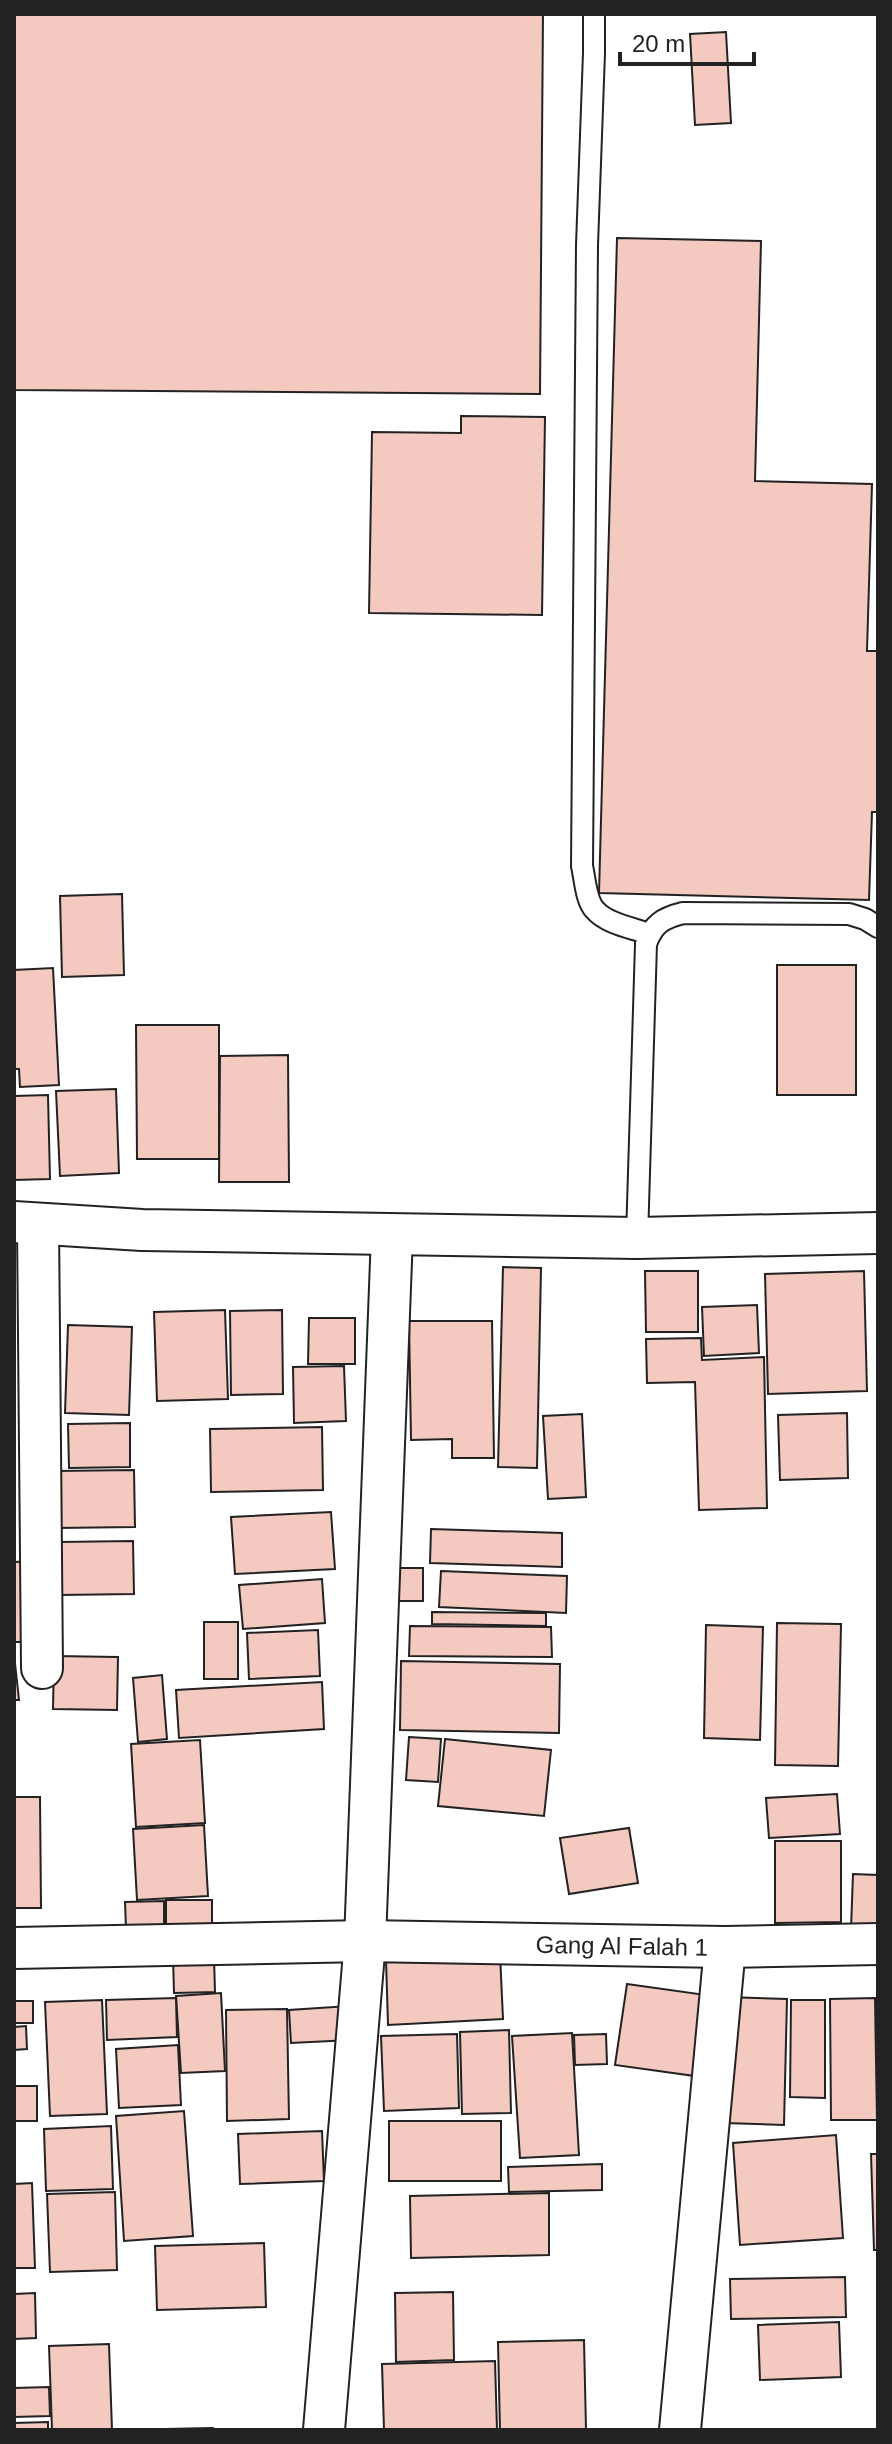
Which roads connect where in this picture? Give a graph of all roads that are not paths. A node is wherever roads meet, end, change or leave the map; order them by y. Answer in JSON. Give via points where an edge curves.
{"nodes":[{"id":1,"x":594,"y":14,"type":"edge"},
{"id":2,"x":878,"y":927,"type":"edge"},
{"id":3,"x":649,"y":934,"type":"junction"},
{"id":4,"x":26,"y":1223,"type":"edge"},
{"id":5,"x":878,"y":1233,"type":"edge"},
{"id":6,"x":392,"y":1235,"type":"junction"},
{"id":7,"x":637,"y":1238,"type":"junction"},
{"id":8,"x":42,"y":1668,"type":"dead end"},
{"id":9,"x":365,"y":1941,"type":"junction"},
{"id":10,"x":878,"y":1944,"type":"edge"},
{"id":11,"x":725,"y":1947,"type":"junction"},
{"id":12,"x":14,"y":1948,"type":"edge"},
{"id":13,"x":324,"y":2430,"type":"edge"},
{"id":14,"x":680,"y":2430,"type":"edge"}],
"edges":[{"from":1,"to":3,"type":"lane","via":[[582,866],[594,910]]},
{"from":2,"to":3,"type":"lane","via":[[849,914],[701,913],[667,917]]},
{"from":3,"to":7,"type":"lane"},
{"from":4,"to":6,"type":"street"},
{"from":4,"to":8,"type":"street"},
{"from":5,"to":7,"type":"street"},
{"from":6,"to":7,"type":"street"},
{"from":6,"to":9,"type":"street"},
{"from":9,"to":11,"type":"street","name":"Gang Al Falah 1"},
{"from":9,"to":12,"type":"street","name":"Gang Al Falah 1"},
{"from":9,"to":13,"type":"street"},
{"from":10,"to":11,"type":"street","name":"Gang Al Falah 1"},
{"from":11,"to":14,"type":"street"}]}
